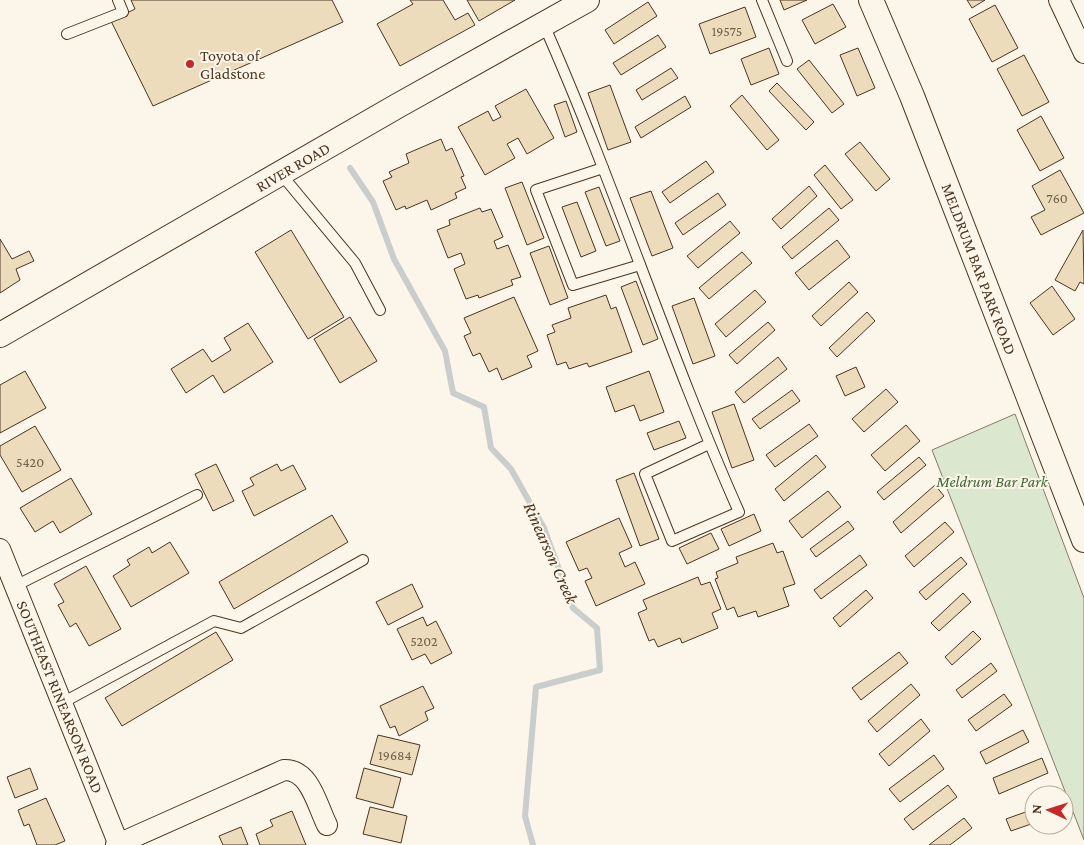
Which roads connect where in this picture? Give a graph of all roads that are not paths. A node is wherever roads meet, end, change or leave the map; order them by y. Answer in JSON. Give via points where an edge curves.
{"nodes":[{"id":1,"x":118,"y":0,"type":"edge"},
{"id":2,"x":588,"y":0,"type":"edge"},
{"id":3,"x":762,"y":0,"type":"edge"},
{"id":4,"x":871,"y":0,"type":"edge"},
{"id":5,"x":1060,"y":0,"type":"edge"},
{"id":6,"x":544,"y":25,"type":"junction"},
{"id":7,"x":67,"y":34,"type":"dead end"},
{"id":8,"x":1084,"y":53,"type":"edge"},
{"id":9,"x":787,"y":62,"type":"dead end"},
{"id":10,"x":603,"y":168,"type":"junction"},
{"id":11,"x":281,"y":174,"type":"junction"},
{"id":12,"x":640,"y":265,"type":"junction"},
{"id":13,"x":380,"y":310,"type":"dead end"},
{"id":14,"x":0,"y":335,"type":"edge"},
{"id":15,"x":709,"y":444,"type":"junction"},
{"id":16,"x":196,"y":495,"type":"dead end"},
{"id":17,"x":1084,"y":540,"type":"edge"},
{"id":18,"x":0,"y":549,"type":"edge"},
{"id":19,"x":363,"y":560,"type":"dead end"},
{"id":20,"x":15,"y":586,"type":"junction"},
{"id":21,"x":62,"y":703,"type":"junction"},
{"id":22,"x":327,"y":825,"type":"dead end"},
{"id":23,"x":118,"y":844,"type":"edge"}],
"edges":[{"from":1,"to":7,"type":"lane","via":[[123,12]]},
{"from":2,"to":6,"type":"street","name":"RIVER ROAD"},
{"from":3,"to":9,"type":"lane"},
{"from":4,"to":17,"type":"street","name":"MELDRUM BAR PARK ROAD","via":[[912,96]]},
{"from":5,"to":8,"type":"street"},
{"from":6,"to":10,"type":"lane"},
{"from":6,"to":11,"type":"street","name":"RIVER ROAD"},
{"from":10,"to":12,"type":"lane"},
{"from":10,"to":12,"type":"lane","via":[[536,190],[573,285]]},
{"from":11,"to":13,"type":"lane","via":[[355,263]]},
{"from":11,"to":14,"type":"street","name":"RIVER ROAD"},
{"from":12,"to":15,"type":"lane"},
{"from":15,"to":15,"type":"lane","via":[[739,512],[672,542],[645,474]]},
{"from":16,"to":20,"type":"lane"},
{"from":18,"to":20,"type":"street","name":"SOUTHEAST RINEARSON ROAD"},
{"from":19,"to":21,"type":"lane","via":[[241,628],[214,621]]},
{"from":20,"to":21,"type":"street","name":"SOUTHEAST RINEARSON ROAD"},
{"from":21,"to":23,"type":"street","name":"SOUTHEAST RINEARSON ROAD"},
{"from":22,"to":23,"type":"street","via":[[306,779],[295,770],[284,770]]}]}
